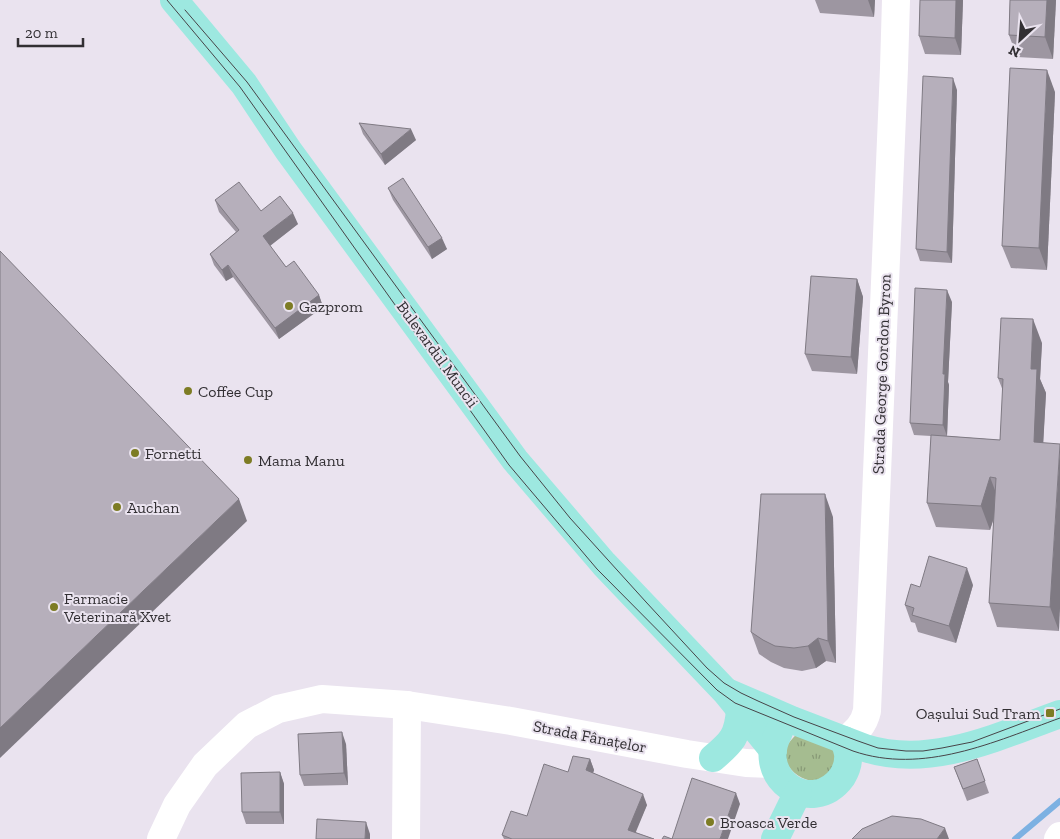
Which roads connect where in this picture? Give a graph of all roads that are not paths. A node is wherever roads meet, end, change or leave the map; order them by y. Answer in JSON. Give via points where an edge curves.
{"nodes":[{"id":1,"x":174,"y":0,"type":"edge"},
{"id":2,"x":896,"y":0,"type":"edge"},
{"id":3,"x":732,"y":700,"type":"junction"},
{"id":4,"x":407,"y":705,"type":"junction"},
{"id":5,"x":1060,"y":714,"type":"edge"},
{"id":6,"x":792,"y":720,"type":"junction"},
{"id":7,"x":844,"y":740,"type":"junction"},
{"id":8,"x":888,"y":754,"type":"junction"},
{"id":9,"x":773,"y":757,"type":"junction"},
{"id":10,"x":713,"y":758,"type":"junction"},
{"id":11,"x":838,"y":782,"type":"junction"},
{"id":12,"x":798,"y":792,"type":"junction"},
{"id":13,"x":1060,"y":836,"type":"edge"},
{"id":14,"x":161,"y":839,"type":"edge"},
{"id":15,"x":406,"y":839,"type":"edge"},
{"id":16,"x":776,"y":839,"type":"edge"},
{"id":17,"x":1058,"y":839,"type":"edge"}],
"edges":[{"from":1,"to":3,"type":"main road","name":"Bulevardul Muncii","via":[[244,84],[288,150],[516,460],[604,564]]},
{"from":2,"to":7,"type":"street","name":"Strada George Gordon Byron","via":[[866,711],[859,728]]},
{"from":3,"to":6,"type":"main road","name":"Bulevardul Muncii"},
{"from":3,"to":9,"type":"main road","name":"Bulevardul Muncii"},
{"from":3,"to":10,"type":"main road","via":[[739,724],[737,731],[729,745]]},
{"from":4,"to":10,"type":"street","name":"Strada Fânațelor"},
{"from":4,"to":14,"type":"street","name":"Strada Fânațelor","via":[[322,699],[278,709],[247,725],[205,765],[177,805]]},
{"from":4,"to":15,"type":"street"},
{"from":5,"to":8,"type":"main road","via":[[969,746],[916,754]]},
{"from":6,"to":7,"type":"main road"},
{"from":6,"to":9,"type":"main road","via":[[776,738]]},
{"from":7,"to":8,"type":"main road"},
{"from":7,"to":11,"type":"main road","via":[[849,757]]},
{"from":8,"to":11,"type":"main road"},
{"from":9,"to":10,"type":"street","name":"Strada Fânațelor"},
{"from":9,"to":12,"type":"main road","via":[[782,780]]},
{"from":11,"to":12,"type":"main road","via":[[821,792]]},
{"from":12,"to":16,"type":"main road"},
{"from":13,"to":17,"type":"street"}]}
